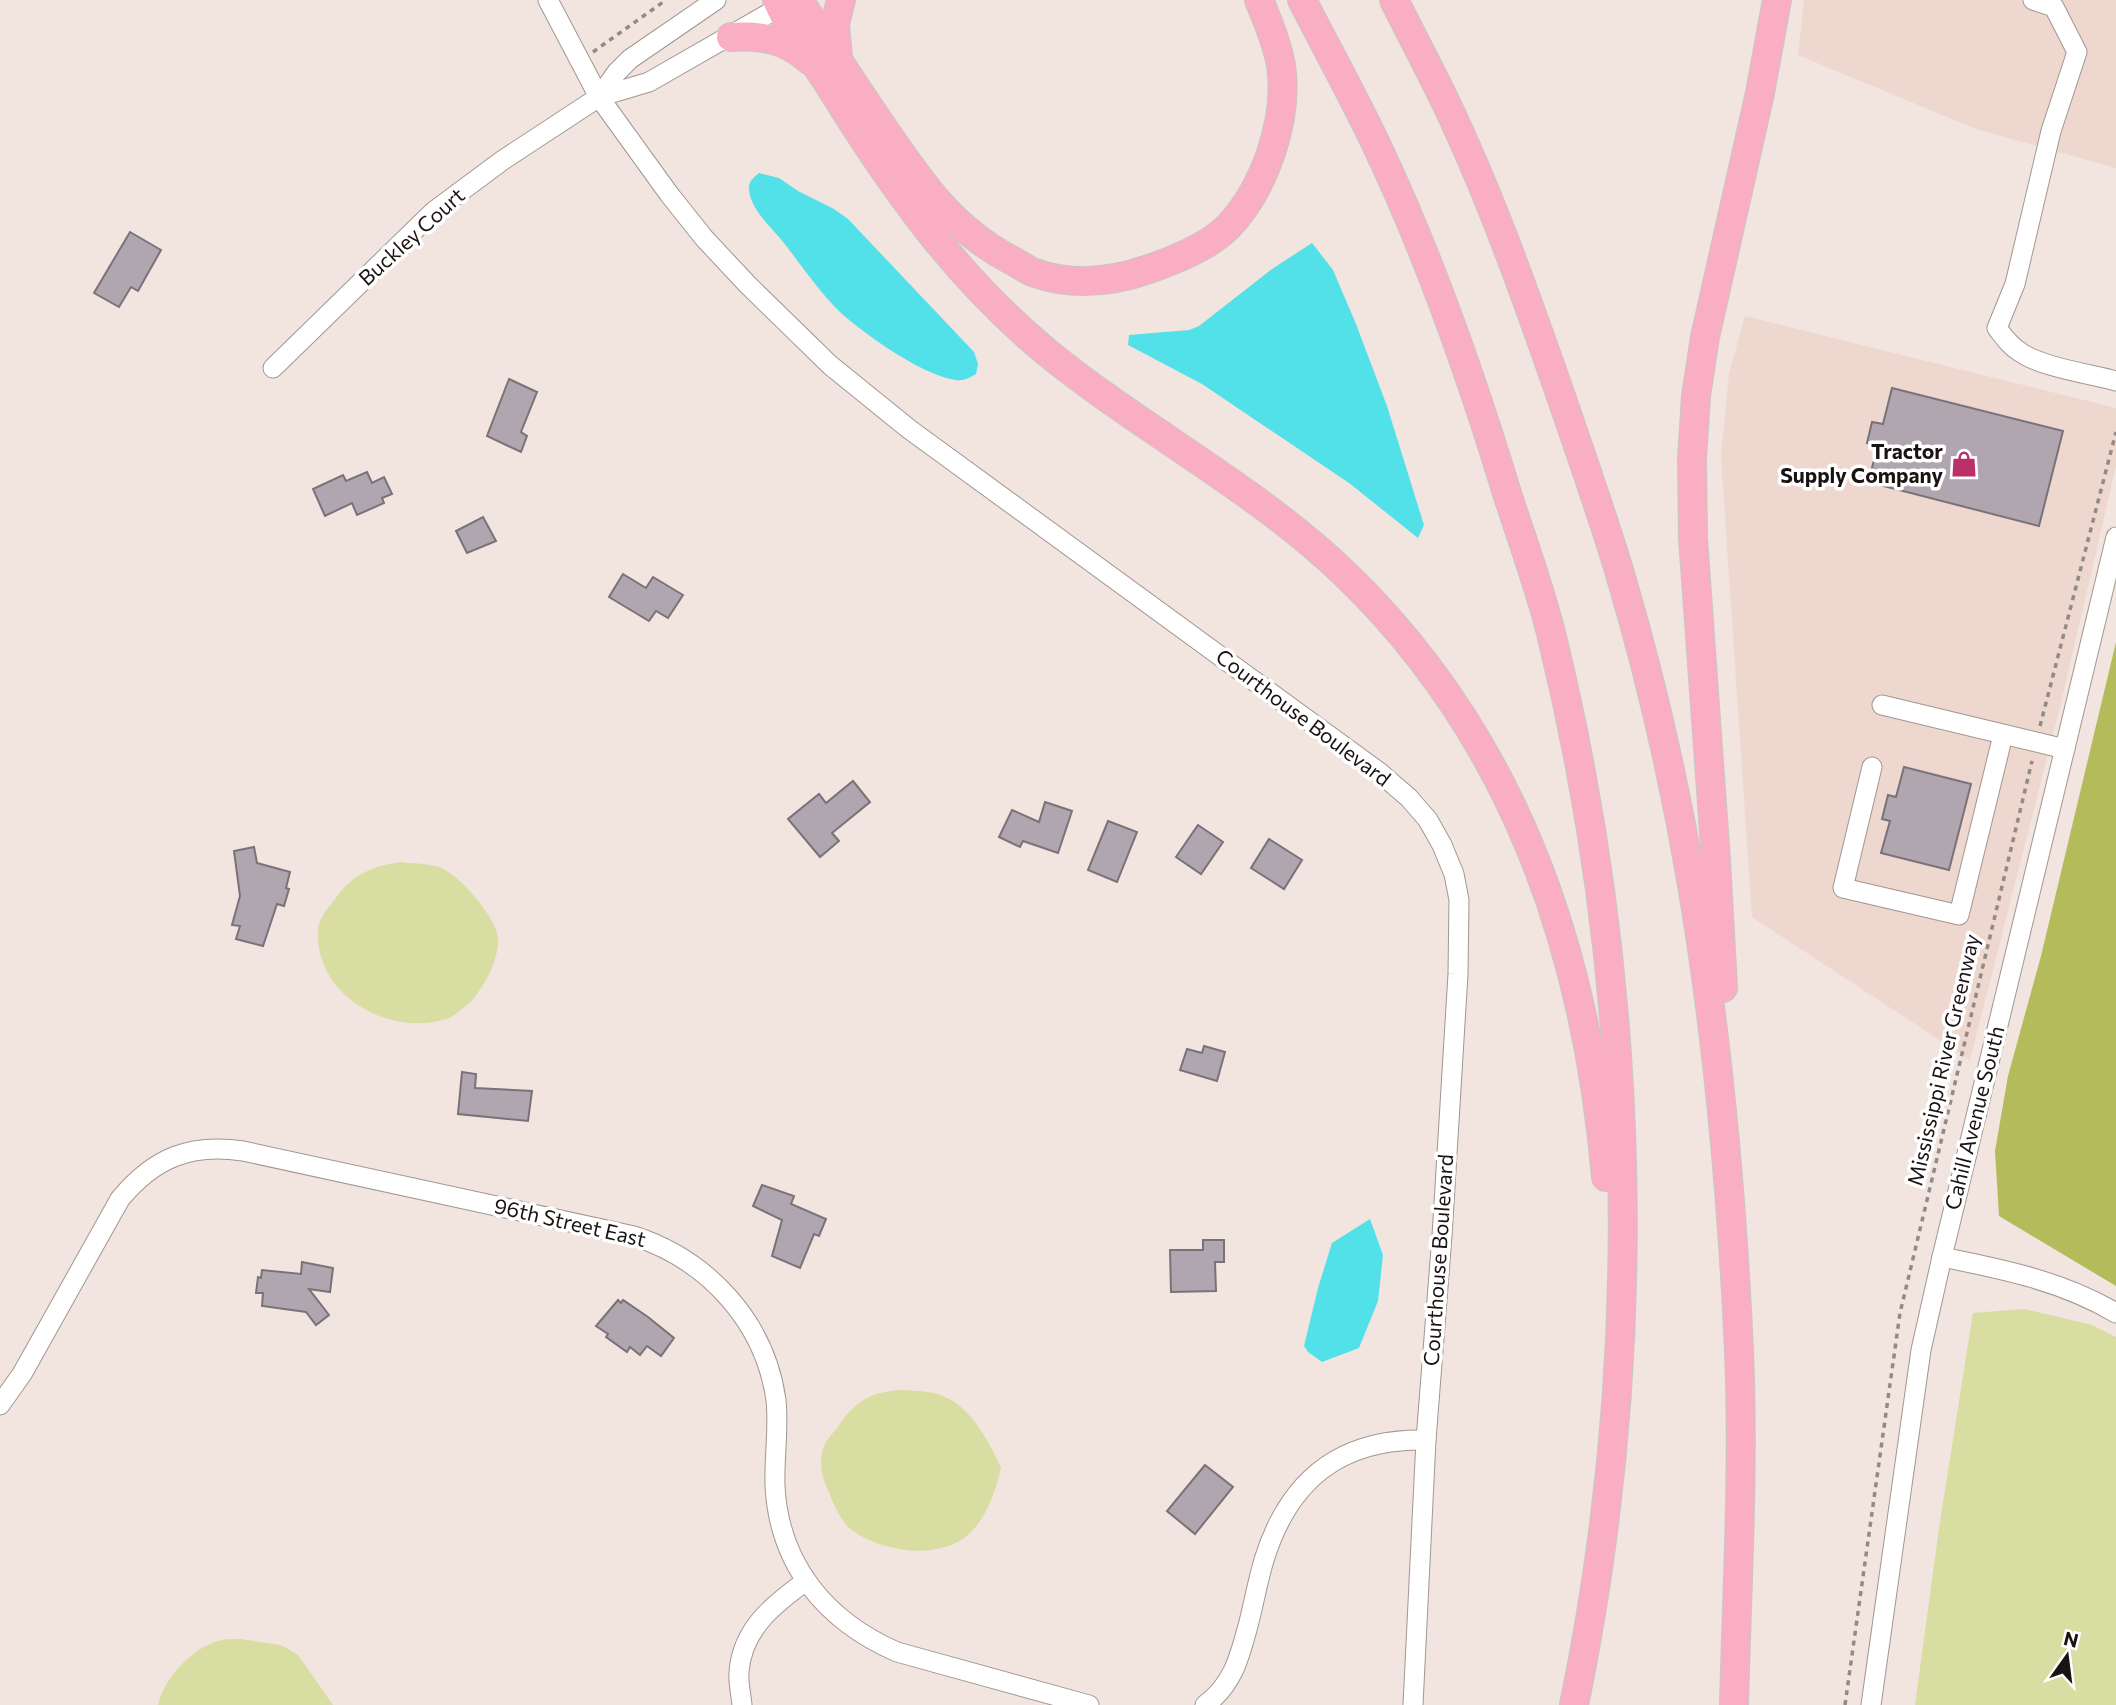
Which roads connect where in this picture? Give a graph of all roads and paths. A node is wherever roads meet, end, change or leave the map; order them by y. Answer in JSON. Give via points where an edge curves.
{"nodes":[{"id":1,"x":548,"y":0,"type":"edge"},
{"id":2,"x":666,"y":0,"type":"edge"},
{"id":3,"x":716,"y":0,"type":"edge"},
{"id":4,"x":841,"y":0,"type":"edge"},
{"id":5,"x":1259,"y":0,"type":"edge"},
{"id":6,"x":1302,"y":0,"type":"edge"},
{"id":7,"x":1394,"y":0,"type":"edge"},
{"id":8,"x":1777,"y":0,"type":"edge"},
{"id":9,"x":2032,"y":0,"type":"edge"},
{"id":10,"x":786,"y":2,"type":"edge"},
{"id":11,"x":731,"y":37,"type":"junction"},
{"id":12,"x":579,"y":61,"type":"junction"},
{"id":13,"x":829,"y":66,"type":"junction"},
{"id":14,"x":599,"y":97,"type":"junction"},
{"id":15,"x":273,"y":368,"type":"dead end"},
{"id":16,"x":2116,"y":381,"type":"edge"},
{"id":17,"x":2116,"y":432,"type":"edge"},
{"id":18,"x":2116,"y":537,"type":"edge"},
{"id":19,"x":1882,"y":705,"type":"dead end"},
{"id":20,"x":2003,"y":735,"type":"junction"},
{"id":21,"x":2036,"y":743,"type":"junction"},
{"id":22,"x":2065,"y":749,"type":"junction"},
{"id":23,"x":1872,"y":767,"type":"dead end"},
{"id":24,"x":1730,"y":1214,"type":"junction"},
{"id":25,"x":1942,"y":1257,"type":"junction"},
{"id":26,"x":2116,"y":1312,"type":"edge"},
{"id":27,"x":1619,"y":1343,"type":"junction"},
{"id":28,"x":0,"y":1405,"type":"edge"},
{"id":29,"x":1426,"y":1440,"type":"junction"},
{"id":30,"x":806,"y":1581,"type":"junction"},
{"id":31,"x":742,"y":1705,"type":"edge"},
{"id":32,"x":1089,"y":1705,"type":"edge"},
{"id":33,"x":1205,"y":1705,"type":"edge"},
{"id":34,"x":1413,"y":1705,"type":"edge"},
{"id":35,"x":1574,"y":1705,"type":"edge"},
{"id":36,"x":1734,"y":1705,"type":"edge"},
{"id":37,"x":1845,"y":1705,"type":"edge"},
{"id":38,"x":1871,"y":1705,"type":"edge"}],
"edges":[{"from":1,"to":12,"type":"street","name":"Courthouse Boulevard"},
{"from":2,"to":12,"type":"path"},
{"from":3,"to":14,"type":"street","via":[[630,59]]},
{"from":4,"to":13,"type":"highway"},
{"from":5,"to":13,"type":"highway","via":[[1281,66],[1282,101],[1273,148],[1253,195],[1227,229],[1183,257],[1126,277],[1079,282],[1035,272],[969,234],[941,207]]},
{"from":6,"to":27,"type":"highway","via":[[1376,143],[1425,259],[1492,443],[1568,708],[1612,979],[1622,1156]]},
{"from":7,"to":24,"type":"highway","via":[[1447,105],[1498,225],[1621,578],[1668,764],[1692,885],[1721,1105]]},
{"from":8,"to":24,"type":"highway","via":[[1705,337],[1692,459],[1693,538],[1727,1064]]},
{"from":9,"to":16,"type":"street","via":[[2054,7],[2077,52],[2051,131],[2015,284],[1997,328],[2023,354]]},
{"from":10,"to":11,"type":"street"},
{"from":10,"to":13,"type":"highway"},
{"from":11,"to":13,"type":"highway","via":[[782,41]]},
{"from":11,"to":14,"type":"street","via":[[649,82]]},
{"from":12,"to":14,"type":"street","name":"Courthouse Boulevard"},
{"from":13,"to":27,"type":"highway","via":[[887,175],[932,236],[986,295],[1049,354],[1282,520],[1343,572],[1437,678],[1471,731],[1505,789],[1530,845],[1568,954],[1599,1117]]},
{"from":14,"to":15,"type":"street","name":"Buckley Court","via":[[433,212]]},
{"from":14,"to":29,"type":"street","name":"Courthouse Boulevard","via":[[704,238],[830,365],[909,429],[1379,772],[1428,820],[1454,874],[1459,926]]},
{"from":17,"to":21,"type":"path","name":"Mississippi River Greenway"},
{"from":18,"to":22,"type":"street","name":"Cahill Avenue South"},
{"from":19,"to":20,"type":"street"},
{"from":20,"to":21,"type":"street"},
{"from":20,"to":23,"type":"street","via":[[1959,915],[1843,888]]},
{"from":21,"to":22,"type":"street"},
{"from":21,"to":37,"type":"path","name":"Mississippi River Greenway","via":[[1900,1313]]},
{"from":22,"to":25,"type":"street","name":"Cahill Avenue South"},
{"from":24,"to":36,"type":"highway","via":[[1740,1409]]},
{"from":25,"to":26,"type":"street","via":[[2046,1281]]},
{"from":25,"to":38,"type":"street","name":"Cahill Avenue South","via":[[1922,1350]]},
{"from":27,"to":35,"type":"highway","via":[[1605,1520]]},
{"from":28,"to":30,"type":"street","name":"96th Street East","via":[[19,1380],[120,1199],[154,1166],[188,1152],[243,1151],[617,1231],[658,1244],[703,1271],[751,1328],[766,1360],[775,1398],[778,1514]]},
{"from":29,"to":33,"type":"street","via":[[1398,1440],[1353,1450],[1306,1485],[1273,1536],[1234,1672]]},
{"from":29,"to":34,"type":"street","name":"Courthouse Boulevard"},
{"from":30,"to":31,"type":"street","via":[[773,1605],[753,1631],[739,1673]]},
{"from":30,"to":32,"type":"street","name":"96th Street East","via":[[838,1618],[897,1652]]}]}
